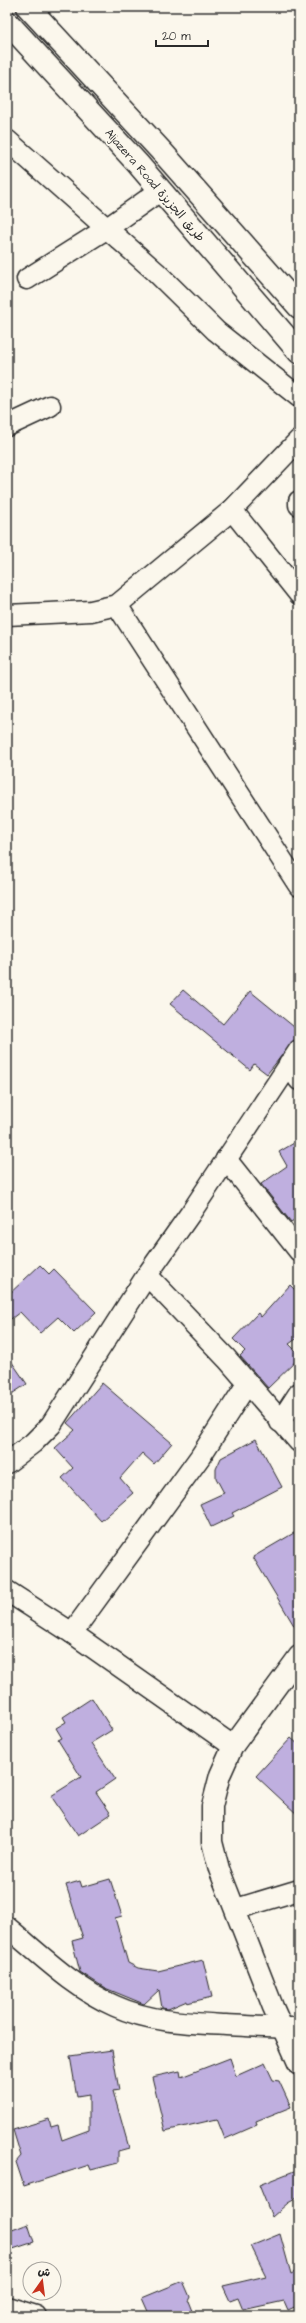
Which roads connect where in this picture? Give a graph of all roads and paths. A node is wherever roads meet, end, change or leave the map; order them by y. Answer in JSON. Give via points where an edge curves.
{"nodes":[{"id":1,"x":28,"y":7,"type":"edge"},
{"id":2,"x":7,"y":22,"type":"edge"},
{"id":3,"x":7,"y":140,"type":"edge"},
{"id":4,"x":161,"y":190,"type":"junction"},
{"id":5,"x":106,"y":229,"type":"junction"},
{"id":6,"x":27,"y":279,"type":"dead end"},
{"id":7,"x":297,"y":304,"type":"edge"},
{"id":8,"x":299,"y":352,"type":"edge"},
{"id":9,"x":299,"y":397,"type":"edge"},
{"id":10,"x":50,"y":406,"type":"dead end"},
{"id":11,"x":7,"y":426,"type":"edge"},
{"id":12,"x":299,"y":440,"type":"edge"},
{"id":13,"x":299,"y":501,"type":"edge"},
{"id":14,"x":299,"y":505,"type":"edge"},
{"id":15,"x":232,"y":510,"type":"junction"},
{"id":16,"x":299,"y":594,"type":"edge"},
{"id":17,"x":117,"y":604,"type":"junction"},
{"id":18,"x":7,"y":616,"type":"edge"},
{"id":19,"x":299,"y":886,"type":"edge"},
{"id":20,"x":296,"y":1064,"type":"edge"},
{"id":21,"x":226,"y":1158,"type":"junction"},
{"id":22,"x":299,"y":1251,"type":"edge"},
{"id":23,"x":147,"y":1275,"type":"junction"},
{"id":24,"x":247,"y":1384,"type":"junction"},
{"id":25,"x":299,"y":1393,"type":"edge"},
{"id":26,"x":280,"y":1422,"type":"junction"},
{"id":27,"x":299,"y":1442,"type":"edge"},
{"id":28,"x":7,"y":1463,"type":"edge"},
{"id":29,"x":7,"y":1591,"type":"edge"},
{"id":30,"x":72,"y":1633,"type":"junction"},
{"id":31,"x":299,"y":1656,"type":"edge"},
{"id":32,"x":233,"y":1746,"type":"junction"},
{"id":33,"x":299,"y":1890,"type":"edge"},
{"id":34,"x":236,"y":1909,"type":"junction"},
{"id":35,"x":7,"y":1927,"type":"edge"},
{"id":36,"x":291,"y":2028,"type":"edge"},
{"id":37,"x":299,"y":2065,"type":"edge"},
{"id":38,"x":7,"y":2307,"type":"edge"},
{"id":39,"x":36,"y":2316,"type":"edge"}],
"edges":[{"from":1,"to":7,"type":"main road","via":[[164,154]]},
{"from":2,"to":4,"type":"main road","name":"Aljazera Road طريق الجزيزة"},
{"from":3,"to":5,"type":"street"},
{"from":4,"to":5,"type":"street"},
{"from":4,"to":8,"type":"main road","name":"Aljazera Road طريق الجزيزة"},
{"from":5,"to":6,"type":"street"},
{"from":5,"to":9,"type":"street","via":[[156,272],[216,331]]},
{"from":10,"to":11,"type":"street"},
{"from":12,"to":15,"type":"street"},
{"from":13,"to":14,"type":"street"},
{"from":15,"to":16,"type":"street"},
{"from":15,"to":17,"type":"street"},
{"from":17,"to":18,"type":"street","via":[[91,611]]},
{"from":17,"to":19,"type":"street"},
{"from":20,"to":21,"type":"street"},
{"from":21,"to":22,"type":"street"},
{"from":21,"to":23,"type":"street"},
{"from":23,"to":24,"type":"street","via":[[227,1359]]},
{"from":23,"to":28,"type":"street","via":[[51,1425]]},
{"from":24,"to":26,"type":"street"},
{"from":24,"to":30,"type":"street","via":[[200,1457]]},
{"from":25,"to":26,"type":"street"},
{"from":26,"to":27,"type":"street"},
{"from":29,"to":30,"type":"street"},
{"from":30,"to":32,"type":"street"},
{"from":31,"to":32,"type":"street"},
{"from":32,"to":34,"type":"street","via":[[220,1775],[212,1806],[212,1842],[219,1869]]},
{"from":33,"to":34,"type":"street"},
{"from":34,"to":36,"type":"street"},
{"from":35,"to":36,"type":"street","via":[[62,1973],[114,2006],[151,2018],[180,2022]]},
{"from":36,"to":37,"type":"street"},
{"from":38,"to":39,"type":"street"}]}
